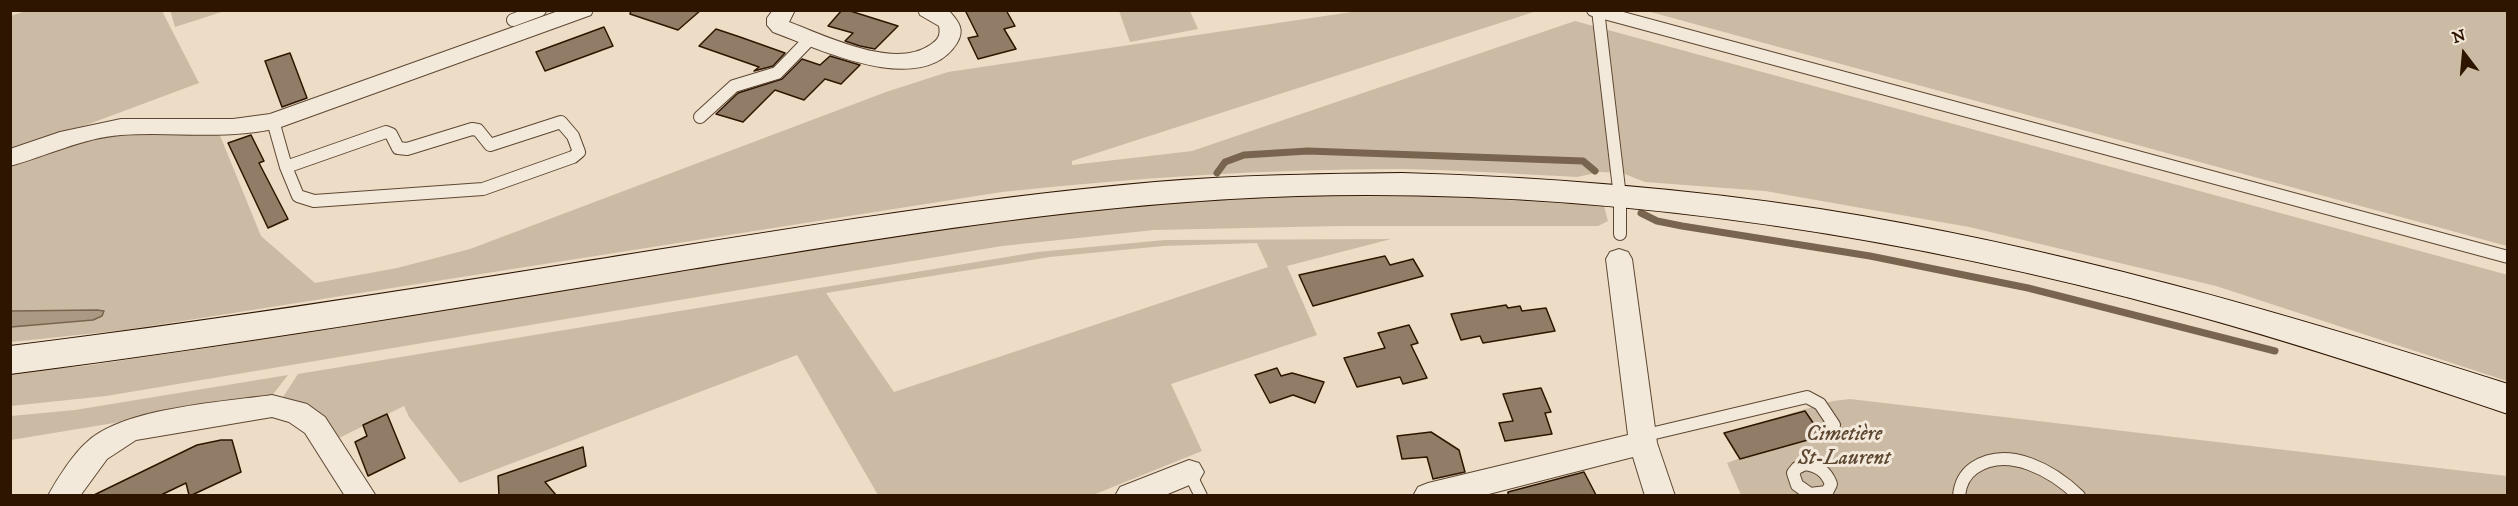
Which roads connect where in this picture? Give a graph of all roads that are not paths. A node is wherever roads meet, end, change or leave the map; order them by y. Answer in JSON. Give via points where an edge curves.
{"nodes":[{"id":1,"x":540,"y":10,"type":"edge"},
{"id":2,"x":583,"y":10,"type":"edge"},
{"id":3,"x":785,"y":10,"type":"edge"},
{"id":4,"x":928,"y":10,"type":"edge"},
{"id":5,"x":1596,"y":11,"type":"edge"},
{"id":6,"x":513,"y":21,"type":"edge"},
{"id":7,"x":811,"y":38,"type":"junction"},
{"id":8,"x":700,"y":117,"type":"dead end"},
{"id":9,"x":273,"y":121,"type":"junction"},
{"id":10,"x":10,"y":158,"type":"edge"},
{"id":11,"x":286,"y":167,"type":"junction"},
{"id":12,"x":1620,"y":197,"type":"junction"},
{"id":13,"x":1620,"y":247,"type":"joint"},
{"id":14,"x":2508,"y":257,"type":"edge"},
{"id":15,"x":10,"y":360,"type":"edge"},
{"id":16,"x":2508,"y":399,"type":"edge"},
{"id":17,"x":1834,"y":425,"type":"dead end"},
{"id":18,"x":1643,"y":440,"type":"junction"},
{"id":19,"x":1195,"y":484,"type":"edge"},
{"id":20,"x":64,"y":494,"type":"dead end"},
{"id":21,"x":361,"y":495,"type":"edge"},
{"id":22,"x":1130,"y":495,"type":"edge"},
{"id":23,"x":1428,"y":495,"type":"edge"},
{"id":24,"x":1660,"y":495,"type":"edge"},
{"id":25,"x":1959,"y":495,"type":"edge"},
{"id":26,"x":2079,"y":495,"type":"edge"}],
"edges":[{"from":1,"to":6,"type":"lane"},
{"from":2,"to":6,"type":"street"},
{"from":3,"to":7,"type":"street","via":[[778,24]]},
{"from":4,"to":7,"type":"street","via":[[939,14],[950,26],[949,41],[943,49],[920,60],[887,62]]},
{"from":5,"to":12,"type":"lane"},
{"from":5,"to":14,"type":"lane"},
{"from":6,"to":9,"type":"street"},
{"from":7,"to":8,"type":"lane","via":[[777,73],[734,86]]},
{"from":9,"to":10,"type":"street","via":[[216,128],[121,127],[60,140]]},
{"from":9,"to":11,"type":"lane"},
{"from":11,"to":11,"type":"lane","via":[[298,196],[314,201],[483,189],[579,152],[566,124],[561,122],[490,145],[478,130],[472,129],[407,149],[398,147],[386,132]]},
{"from":12,"to":13,"type":"lane"},
{"from":12,"to":15,"type":"street","via":[[1434,185],[1302,185],[1095,198],[878,227],[277,325]]},
{"from":12,"to":16,"type":"street","via":[[1769,213],[1999,255],[2265,322]]},
{"from":13,"to":18,"type":"street"},
{"from":17,"to":18,"type":"lane","via":[[1820,404],[1807,397]]},
{"from":18,"to":23,"type":"street"},
{"from":18,"to":24,"type":"street"},
{"from":19,"to":22,"type":"street"},
{"from":20,"to":21,"type":"street","via":[[97,450],[126,432],[165,421],[272,406],[297,412],[315,425]]},
{"from":25,"to":26,"type":"lane","via":[[1963,478],[1974,468],[2005,459],[2044,469]]}]}
